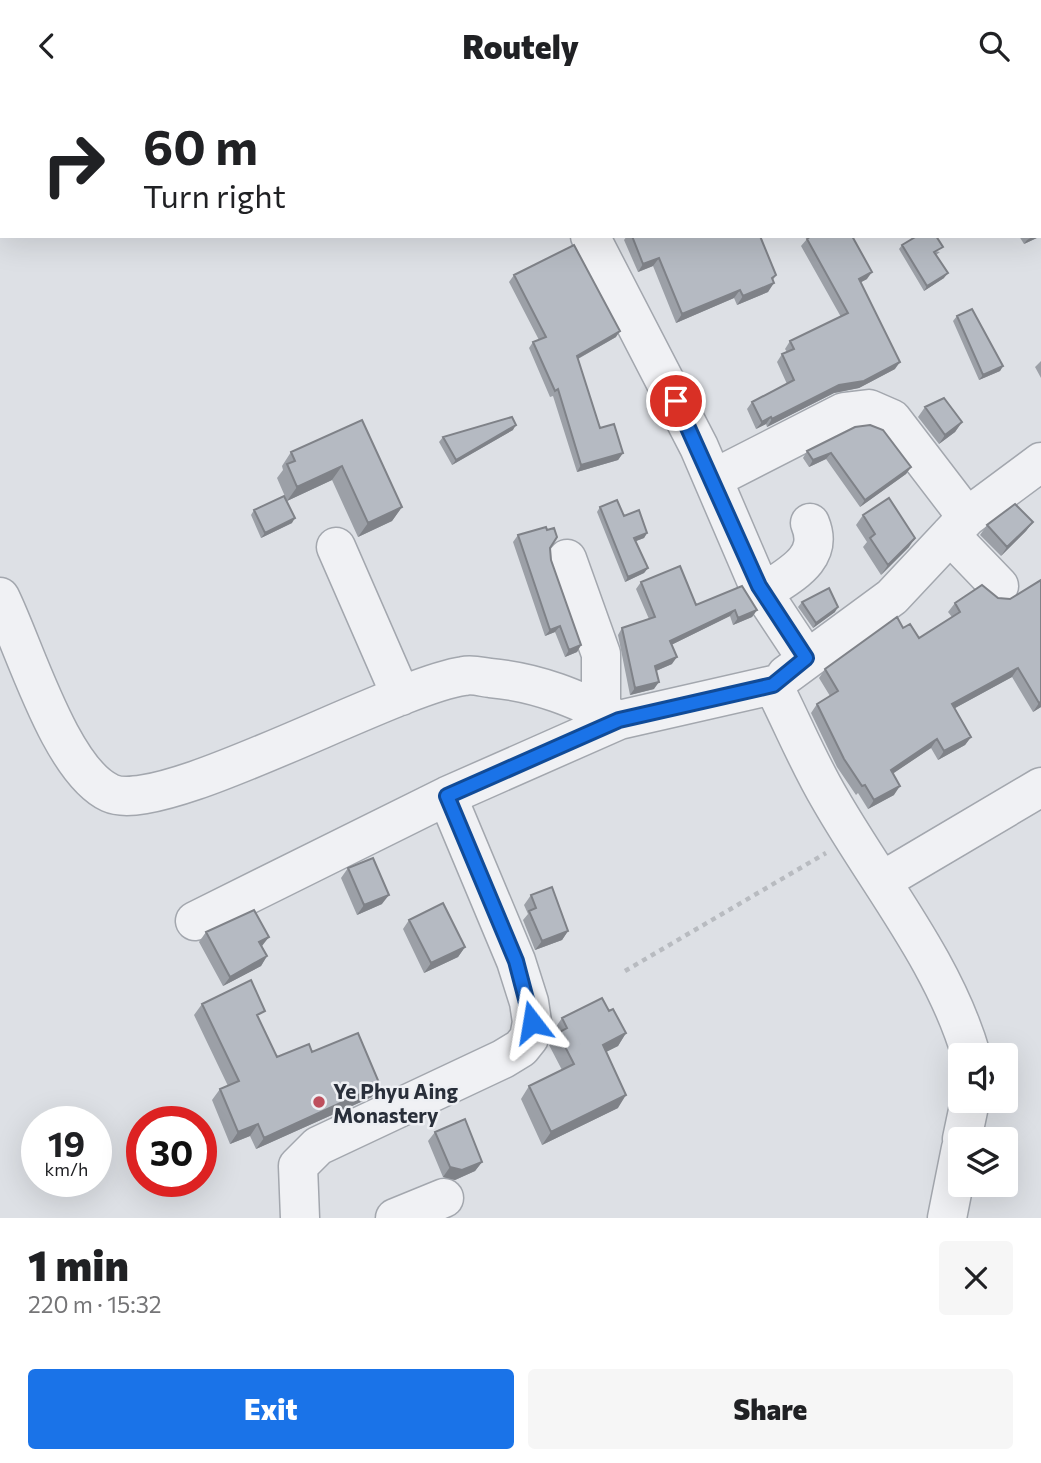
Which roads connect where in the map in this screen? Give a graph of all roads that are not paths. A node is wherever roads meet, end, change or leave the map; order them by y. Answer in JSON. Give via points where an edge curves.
{"nodes":[{"id":1,"x":591,"y":238,"type":"edge"},
{"id":2,"x":1041,"y":462,"type":"edge"},
{"id":3,"x":713,"y":479,"type":"junction"},
{"id":4,"x":810,"y":523,"type":"dead end"},
{"id":5,"x":958,"y":526,"type":"junction"},
{"id":6,"x":336,"y":547,"type":"dead end"},
{"id":7,"x":567,"y":559,"type":"dead end"},
{"id":8,"x":999,"y":586,"type":"dead end"},
{"id":9,"x":763,"y":593,"type":"junction"},
{"id":10,"x":0,"y":597,"type":"edge"},
{"id":11,"x":806,"y":658,"type":"junction"},
{"id":12,"x":773,"y":685,"type":"junction"},
{"id":13,"x":401,"y":696,"type":"junction"},
{"id":14,"x":610,"y":716,"type":"junction"},
{"id":15,"x":1041,"y":787,"type":"edge"},
{"id":16,"x":447,"y":796,"type":"junction"},
{"id":17,"x":881,"y":881,"type":"junction"},
{"id":18,"x":195,"y":921,"type":"dead end"},
{"id":19,"x":967,"y":1043,"type":"edge"},
{"id":20,"x":951,"y":1197,"type":"edge"},
{"id":21,"x":444,"y":1198,"type":"dead end"},
{"id":22,"x":300,"y":1218,"type":"edge"},
{"id":23,"x":396,"y":1218,"type":"edge"},
{"id":24,"x":947,"y":1218,"type":"edge"}],
"edges":[{"from":1,"to":3,"type":"street"},
{"from":2,"to":5,"type":"street"},
{"from":3,"to":5,"type":"street","via":[[844,412],[869,408],[892,419]]},
{"from":3,"to":9,"type":"street"},
{"from":4,"to":9,"type":"street","via":[[816,536],[808,561]]},
{"from":5,"to":8,"type":"street"},
{"from":5,"to":11,"type":"street","via":[[892,597]]},
{"from":6,"to":13,"type":"street"},
{"from":7,"to":14,"type":"street","via":[[601,654]]},
{"from":9,"to":11,"type":"street"},
{"from":10,"to":13,"type":"street","via":[[26,664],[71,750],[88,776],[110,793],[129,797],[178,787]]},
{"from":11,"to":12,"type":"street"},
{"from":12,"to":14,"type":"street"},
{"from":12,"to":17,"type":"street","via":[[830,800]]},
{"from":13,"to":14,"type":"street","via":[[464,675],[530,682]]},
{"from":14,"to":16,"type":"street"},
{"from":15,"to":17,"type":"street"},
{"from":16,"to":18,"type":"street"},
{"from":16,"to":22,"type":"street","via":[[516,961],[532,1022],[529,1038],[503,1059],[318,1146],[298,1166]]},
{"from":17,"to":19,"type":"street","via":[[957,1013]]},
{"from":20,"to":24,"type":"street"},
{"from":21,"to":23,"type":"street"}]}
